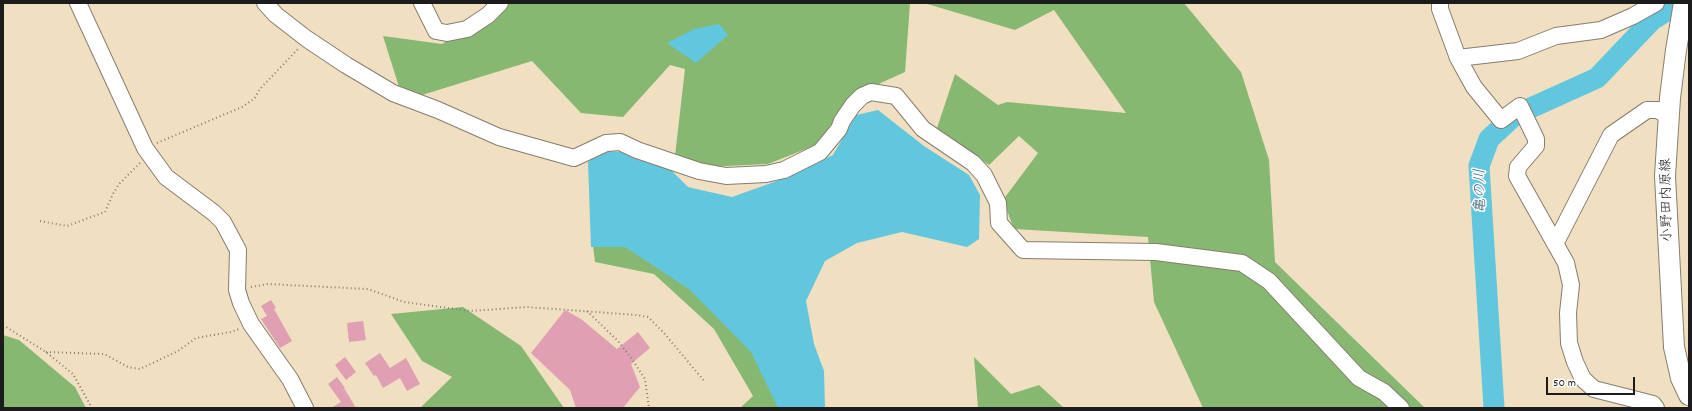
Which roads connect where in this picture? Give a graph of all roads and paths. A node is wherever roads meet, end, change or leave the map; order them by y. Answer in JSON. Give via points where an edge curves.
{"nodes":[{"id":1,"x":78,"y":3,"type":"edge"},
{"id":2,"x":266,"y":3,"type":"edge"},
{"id":3,"x":422,"y":3,"type":"edge"},
{"id":4,"x":500,"y":3,"type":"edge"},
{"id":5,"x":1440,"y":3,"type":"edge"},
{"id":6,"x":1656,"y":3,"type":"edge"},
{"id":7,"x":1684,"y":3,"type":"edge"},
{"id":8,"x":308,"y":39,"type":"junction"},
{"id":9,"x":1458,"y":58,"type":"junction"},
{"id":10,"x":1669,"y":117,"type":"junction"},
{"id":11,"x":147,"y":151,"type":"junction"},
{"id":12,"x":40,"y":221,"type":"dead end"},
{"id":13,"x":1555,"y":244,"type":"junction"},
{"id":14,"x":237,"y":290,"type":"junction"},
{"id":15,"x":587,"y":311,"type":"junction"},
{"id":16,"x":252,"y":324,"type":"junction"},
{"id":17,"x":3,"y":325,"type":"edge"},
{"id":18,"x":46,"y":352,"type":"junction"},
{"id":19,"x":705,"y":382,"type":"dead end"},
{"id":20,"x":1689,"y":395,"type":"edge"},
{"id":21,"x":92,"y":408,"type":"edge"},
{"id":22,"x":305,"y":408,"type":"edge"},
{"id":23,"x":649,"y":408,"type":"edge"},
{"id":24,"x":1400,"y":408,"type":"edge"},
{"id":25,"x":1656,"y":408,"type":"edge"}],
"edges":[{"from":1,"to":11,"type":"street"},
{"from":2,"to":8,"type":"street","via":[[276,15]]},
{"from":3,"to":4,"type":"street","via":[[436,31],[447,33],[466,29],[488,15]]},
{"from":5,"to":9,"type":"street"},
{"from":6,"to":9,"type":"street","via":[[1601,30],[1556,36],[1518,51]]},
{"from":7,"to":10,"type":"main road","name":"小野田内原線"},
{"from":8,"to":11,"type":"path","via":[[254,99]]},
{"from":8,"to":24,"type":"street","via":[[393,93],[499,137],[574,158],[606,143],[620,142],[699,171],[726,176],[766,174],[784,170],[820,152],[862,96],[871,92],[896,96],[923,129],[973,163],[984,175],[998,203],[999,223],[1023,250],[1156,252],[1242,263],[1269,281],[1359,378],[1384,392]]},
{"from":9,"to":13,"type":"street","via":[[1474,87],[1501,120],[1520,106],[1536,139],[1536,146],[1518,167],[1517,176]]},
{"from":10,"to":13,"type":"street","via":[[1658,110],[1647,110],[1611,135]]},
{"from":10,"to":20,"type":"main road","name":"小野田内原線","via":[[1665,176],[1674,347],[1681,378]]},
{"from":11,"to":12,"type":"path","via":[[119,184],[105,212],[67,226]]},
{"from":11,"to":14,"type":"street","via":[[166,177],[223,222],[238,250]]},
{"from":13,"to":25,"type":"street","via":[[1566,263],[1571,285],[1568,312],[1569,343],[1583,379],[1594,389],[1653,404]]},
{"from":14,"to":15,"type":"path","via":[[268,284],[368,288],[404,302],[470,311],[527,306]]},
{"from":14,"to":16,"type":"street"},
{"from":15,"to":19,"type":"path","via":[[648,317]]},
{"from":15,"to":23,"type":"path","via":[[618,341],[645,379]]},
{"from":16,"to":18,"type":"path","via":[[231,332],[196,338],[178,351],[140,369],[128,367],[104,354]]},
{"from":16,"to":22,"type":"street","via":[[290,379]]},
{"from":17,"to":18,"type":"path"},
{"from":18,"to":21,"type":"path","via":[[73,374]]}]}
